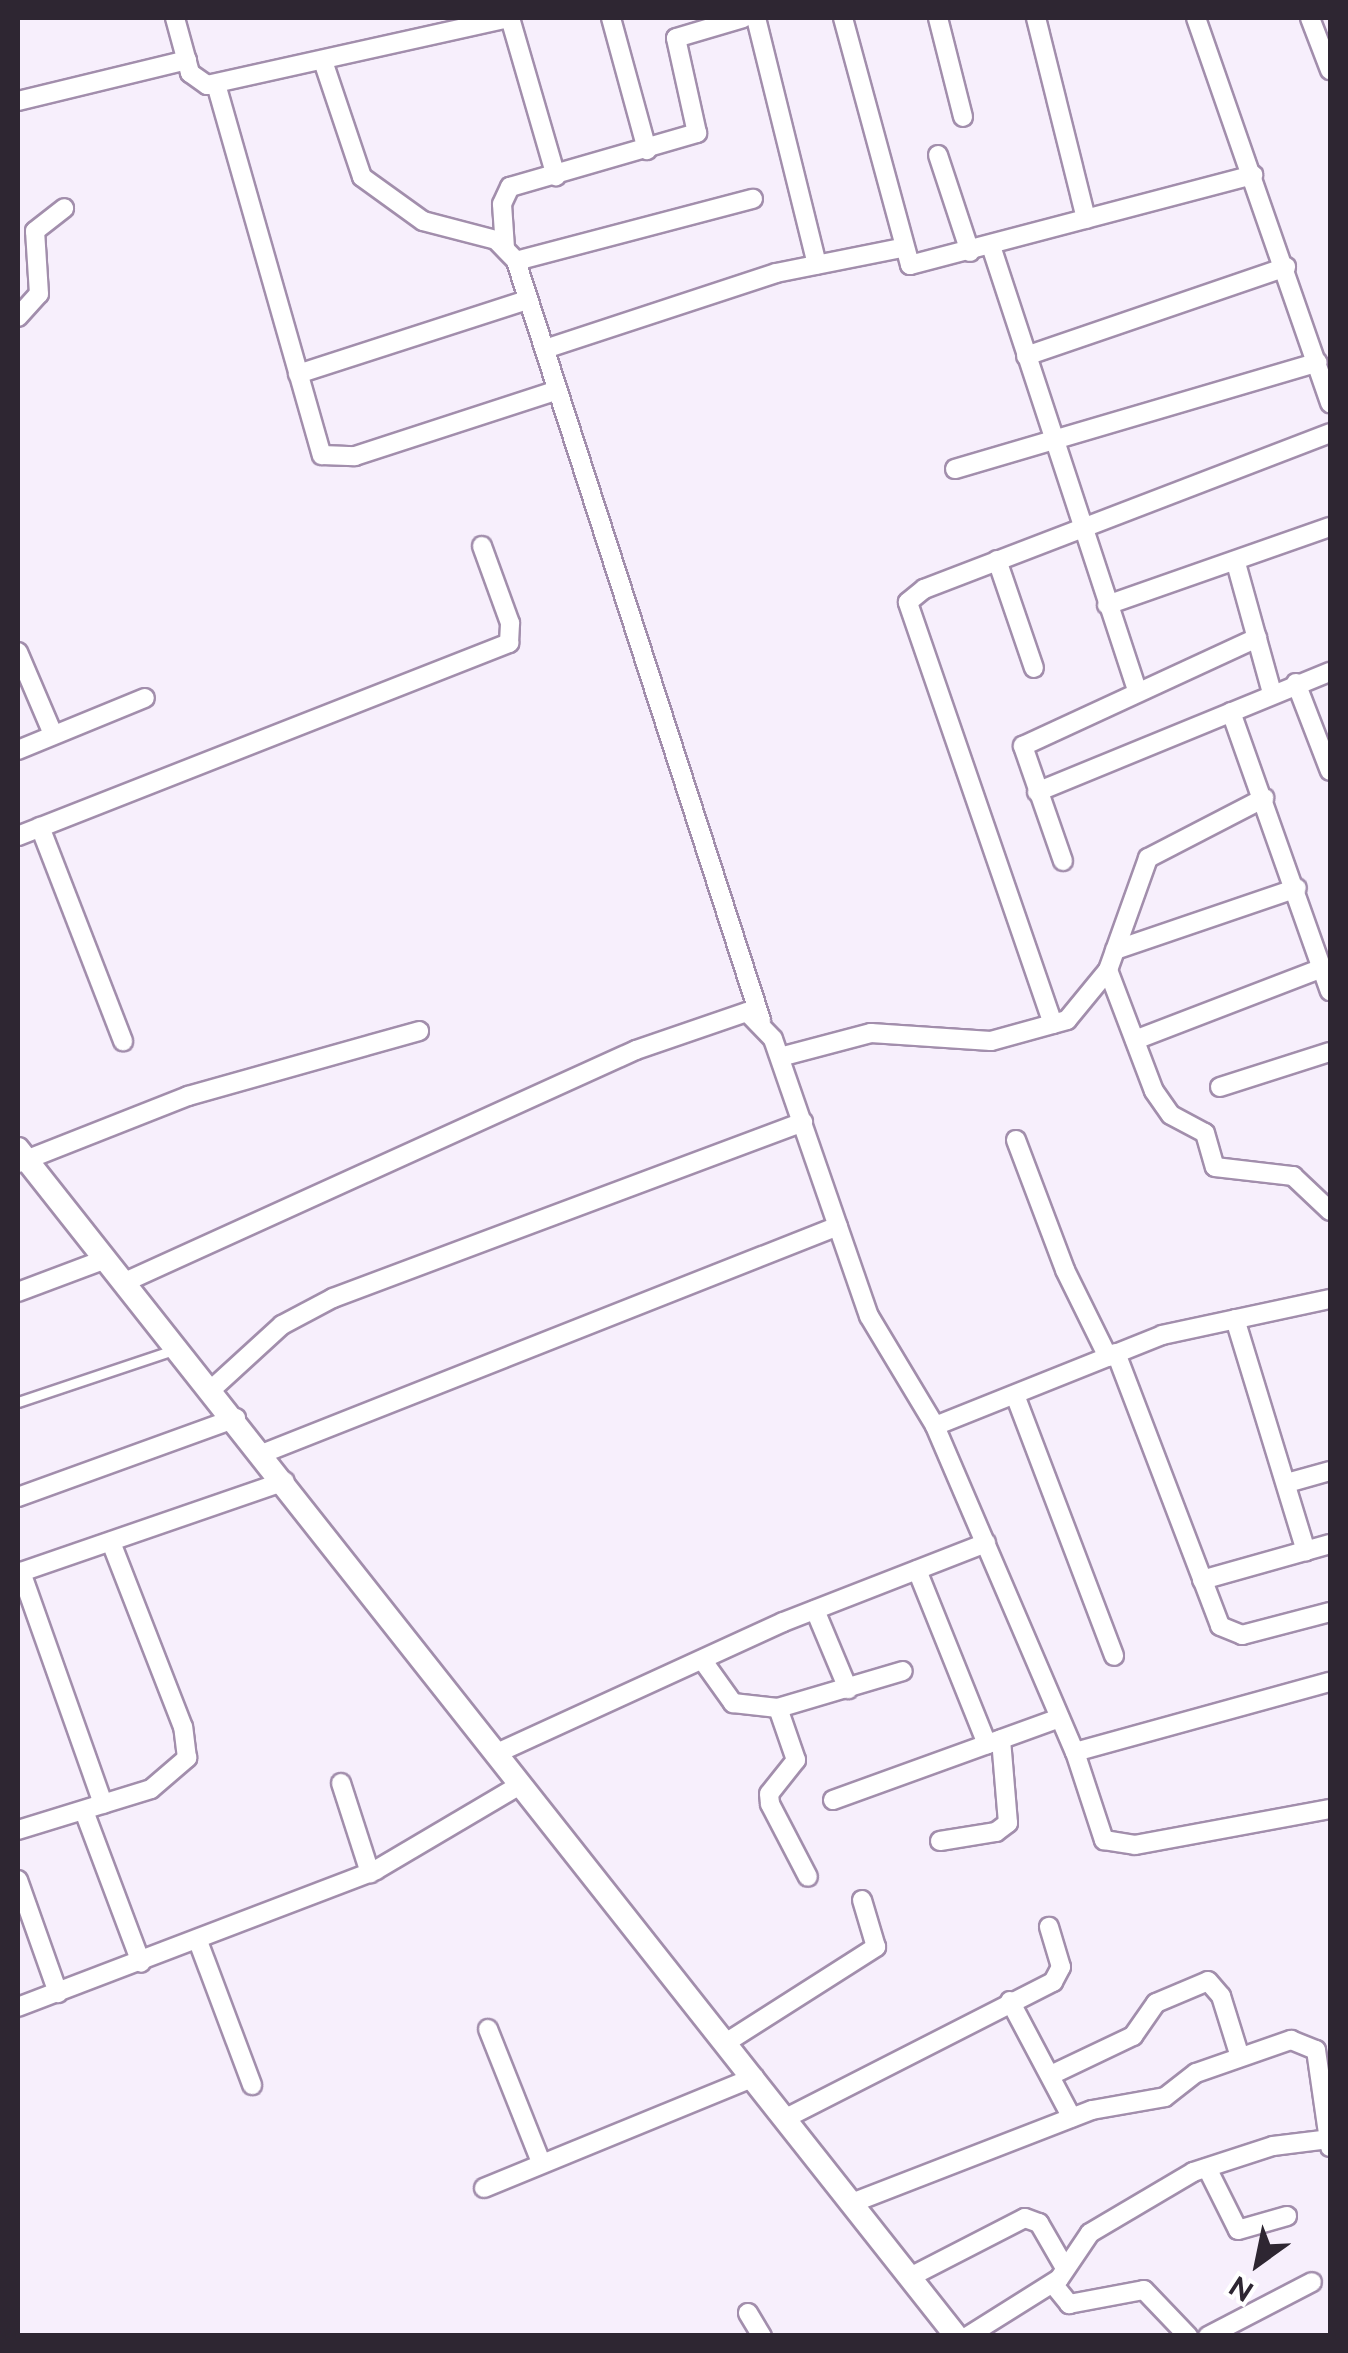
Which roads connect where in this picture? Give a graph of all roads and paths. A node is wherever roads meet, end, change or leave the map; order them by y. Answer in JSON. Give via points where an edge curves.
{"nodes":[{"id":1,"x":175,"y":18,"type":"edge"},
{"id":2,"x":509,"y":18,"type":"edge"},
{"id":3,"x":611,"y":18,"type":"edge"},
{"id":4,"x":744,"y":18,"type":"edge"},
{"id":5,"x":756,"y":18,"type":"edge"},
{"id":6,"x":843,"y":18,"type":"edge"},
{"id":7,"x":938,"y":18,"type":"edge"},
{"id":8,"x":1036,"y":18,"type":"edge"},
{"id":9,"x":1196,"y":18,"type":"edge"},
{"id":10,"x":1310,"y":18,"type":"edge"},
{"id":11,"x":186,"y":60,"type":"junction"},
{"id":12,"x":323,"y":61,"type":"junction"},
{"id":13,"x":1330,"y":70,"type":"edge"},
{"id":14,"x":216,"y":84,"type":"junction"},
{"id":15,"x":18,"y":101,"type":"edge"},
{"id":16,"x":963,"y":117,"type":"dead end"},
{"id":17,"x":647,"y":150,"type":"junction"},
{"id":18,"x":938,"y":155,"type":"dead end"},
{"id":19,"x":1253,"y":175,"type":"junction"},
{"id":20,"x":556,"y":176,"type":"junction"},
{"id":21,"x":752,"y":199,"type":"dead end"},
{"id":22,"x":64,"y":208,"type":"dead end"},
{"id":23,"x":1086,"y":219,"type":"junction"},
{"id":24,"x":990,"y":246,"type":"junction"},
{"id":25,"x":900,"y":248,"type":"junction"},
{"id":26,"x":970,"y":252,"type":"junction"},
{"id":27,"x":510,"y":255,"type":"junction"},
{"id":28,"x":817,"y":265,"type":"junction"},
{"id":29,"x":1286,"y":267,"type":"junction"},
{"id":30,"x":527,"y":300,"type":"junction"},
{"id":31,"x":18,"y":317,"type":"edge"},
{"id":32,"x":545,"y":349,"type":"junction"},
{"id":33,"x":1026,"y":356,"type":"junction"},
{"id":34,"x":1318,"y":362,"type":"junction"},
{"id":35,"x":298,"y":374,"type":"junction"},
{"id":36,"x":558,"y":390,"type":"junction"},
{"id":37,"x":1330,"y":403,"type":"edge"},
{"id":38,"x":1330,"y":433,"type":"edge"},
{"id":39,"x":1054,"y":446,"type":"junction"},
{"id":40,"x":955,"y":469,"type":"dead end"},
{"id":41,"x":1084,"y":527,"type":"junction"},
{"id":42,"x":1330,"y":527,"type":"edge"},
{"id":43,"x":482,"y":546,"type":"dead end"},
{"id":44,"x":997,"y":560,"type":"junction"},
{"id":45,"x":1236,"y":563,"type":"junction"},
{"id":46,"x":1107,"y":605,"type":"junction"},
{"id":47,"x":1257,"y":638,"type":"junction"},
{"id":48,"x":18,"y":652,"type":"edge"},
{"id":49,"x":1034,"y":668,"type":"dead end"},
{"id":50,"x":1330,"y":672,"type":"edge"},
{"id":51,"x":1296,"y":683,"type":"junction"},
{"id":52,"x":1138,"y":692,"type":"junction"},
{"id":53,"x":1272,"y":693,"type":"junction"},
{"id":54,"x":145,"y":698,"type":"dead end"},
{"id":55,"x":1231,"y":712,"type":"junction"},
{"id":56,"x":53,"y":734,"type":"junction"},
{"id":57,"x":18,"y":750,"type":"edge"},
{"id":58,"x":1330,"y":771,"type":"edge"},
{"id":59,"x":1037,"y":792,"type":"junction"},
{"id":60,"x":1264,"y":798,"type":"junction"},
{"id":61,"x":40,"y":827,"type":"junction"},
{"id":62,"x":18,"y":836,"type":"edge"},
{"id":63,"x":1063,"y":861,"type":"dead end"},
{"id":64,"x":1297,"y":888,"type":"junction"},
{"id":65,"x":1115,"y":950,"type":"junction"},
{"id":66,"x":1323,"y":968,"type":"junction"},
{"id":67,"x":1108,"y":970,"type":"junction"},
{"id":68,"x":1330,"y":992,"type":"edge"},
{"id":69,"x":760,"y":1020,"type":"junction"},
{"id":70,"x":1054,"y":1024,"type":"junction"},
{"id":71,"x":419,"y":1031,"type":"dead end"},
{"id":72,"x":1134,"y":1040,"type":"junction"},
{"id":73,"x":122,"y":1041,"type":"dead end"},
{"id":74,"x":1330,"y":1052,"type":"edge"},
{"id":75,"x":780,"y":1057,"type":"junction"},
{"id":76,"x":1220,"y":1087,"type":"dead end"},
{"id":77,"x":803,"y":1122,"type":"junction"},
{"id":78,"x":1016,"y":1140,"type":"dead end"},
{"id":79,"x":20,"y":1157,"type":"edge"},
{"id":80,"x":1330,"y":1211,"type":"edge"},
{"id":81,"x":838,"y":1226,"type":"junction"},
{"id":82,"x":106,"y":1259,"type":"junction"},
{"id":83,"x":125,"y":1282,"type":"junction"},
{"id":84,"x":18,"y":1292,"type":"edge"},
{"id":85,"x":1330,"y":1299,"type":"edge"},
{"id":86,"x":1235,"y":1319,"type":"junction"},
{"id":87,"x":179,"y":1348,"type":"junction"},
{"id":88,"x":1112,"y":1355,"type":"junction"},
{"id":89,"x":212,"y":1388,"type":"junction"},
{"id":90,"x":1015,"y":1394,"type":"junction"},
{"id":91,"x":18,"y":1402,"type":"edge"},
{"id":92,"x":236,"y":1418,"type":"junction"},
{"id":93,"x":935,"y":1426,"type":"junction"},
{"id":94,"x":264,"y":1453,"type":"junction"},
{"id":95,"x":1330,"y":1470,"type":"edge"},
{"id":96,"x":284,"y":1481,"type":"junction"},
{"id":97,"x":1286,"y":1483,"type":"junction"},
{"id":98,"x":18,"y":1497,"type":"edge"},
{"id":99,"x":110,"y":1542,"type":"junction"},
{"id":100,"x":986,"y":1544,"type":"junction"},
{"id":101,"x":1330,"y":1544,"type":"edge"},
{"id":102,"x":1306,"y":1551,"type":"junction"},
{"id":103,"x":917,"y":1570,"type":"junction"},
{"id":104,"x":19,"y":1572,"type":"edge"},
{"id":105,"x":1202,"y":1580,"type":"junction"},
{"id":106,"x":815,"y":1610,"type":"junction"},
{"id":107,"x":1330,"y":1612,"type":"edge"},
{"id":108,"x":1114,"y":1656,"type":"dead end"},
{"id":109,"x":703,"y":1661,"type":"junction"},
{"id":110,"x":903,"y":1671,"type":"dead end"},
{"id":111,"x":1330,"y":1682,"type":"edge"},
{"id":112,"x":848,"y":1689,"type":"junction"},
{"id":113,"x":778,"y":1708,"type":"junction"},
{"id":114,"x":1060,"y":1718,"type":"junction"},
{"id":115,"x":994,"y":1742,"type":"junction"},
{"id":116,"x":1075,"y":1752,"type":"junction"},
{"id":117,"x":495,"y":1754,"type":"junction"},
{"id":118,"x":340,"y":1783,"type":"dead end"},
{"id":119,"x":520,"y":1786,"type":"junction"},
{"id":120,"x":833,"y":1800,"type":"dead end"},
{"id":121,"x":104,"y":1804,"type":"junction"},
{"id":122,"x":1330,"y":1809,"type":"edge"},
{"id":123,"x":84,"y":1811,"type":"junction"},
{"id":124,"x":18,"y":1830,"type":"edge"},
{"id":125,"x":940,"y":1840,"type":"dead end"},
{"id":126,"x":370,"y":1873,"type":"junction"},
{"id":127,"x":808,"y":1877,"type":"dead end"},
{"id":128,"x":18,"y":1880,"type":"edge"},
{"id":129,"x":862,"y":1900,"type":"dead end"},
{"id":130,"x":1049,"y":1927,"type":"dead end"},
{"id":131,"x":198,"y":1941,"type":"junction"},
{"id":132,"x":141,"y":1963,"type":"junction"},
{"id":133,"x":58,"y":1993,"type":"junction"},
{"id":134,"x":1010,"y":2002,"type":"junction"},
{"id":135,"x":18,"y":2008,"type":"edge"},
{"id":136,"x":488,"y":2028,"type":"dead end"},
{"id":137,"x":727,"y":2042,"type":"junction"},
{"id":138,"x":1240,"y":2057,"type":"junction"},
{"id":139,"x":1051,"y":2076,"type":"junction"},
{"id":140,"x":754,"y":2077,"type":"junction"},
{"id":141,"x":252,"y":2085,"type":"dead end"},
{"id":142,"x":1328,"y":2115,"type":"edge"},
{"id":143,"x":786,"y":2118,"type":"junction"},
{"id":144,"x":1072,"y":2118,"type":"junction"},
{"id":145,"x":1330,"y":2143,"type":"edge"},
{"id":146,"x":541,"y":2162,"type":"junction"},
{"id":147,"x":1207,"y":2168,"type":"junction"},
{"id":148,"x":484,"y":2188,"type":"dead end"},
{"id":149,"x":852,"y":2202,"type":"junction"},
{"id":150,"x":1287,"y":2216,"type":"dead end"},
{"id":151,"x":1065,"y":2268,"type":"junction"},
{"id":152,"x":910,"y":2277,"type":"junction"},
{"id":153,"x":1312,"y":2282,"type":"dead end"},
{"id":154,"x":1052,"y":2284,"type":"junction"},
{"id":155,"x":748,"y":2314,"type":"dead end"},
{"id":156,"x":955,"y":2334,"type":"edge"},
{"id":157,"x":762,"y":2336,"type":"edge"},
{"id":158,"x":1188,"y":2336,"type":"edge"},
{"id":159,"x":1208,"y":2336,"type":"edge"}],
"edges":[{"from":1,"to":11,"type":"street"},
{"from":2,"to":12,"type":"street"},
{"from":2,"to":20,"type":"street"},
{"from":3,"to":17,"type":"street"},
{"from":4,"to":17,"type":"street","via":[[676,38],[697,133]]},
{"from":5,"to":28,"type":"street"},
{"from":6,"to":25,"type":"street"},
{"from":7,"to":16,"type":"street"},
{"from":8,"to":23,"type":"street"},
{"from":9,"to":19,"type":"street"},
{"from":10,"to":13,"type":"street"},
{"from":11,"to":14,"type":"street","via":[[199,84]]},
{"from":11,"to":15,"type":"street"},
{"from":12,"to":14,"type":"street"},
{"from":12,"to":27,"type":"street","via":[[362,177],[423,221]]},
{"from":14,"to":35,"type":"street"},
{"from":17,"to":20,"type":"street"},
{"from":18,"to":26,"type":"street"},
{"from":19,"to":23,"type":"street"},
{"from":19,"to":29,"type":"street"},
{"from":20,"to":27,"type":"street","via":[[504,193]]},
{"from":21,"to":27,"type":"street"},
{"from":22,"to":31,"type":"street","via":[[35,231],[39,294]]},
{"from":23,"to":24,"type":"street"},
{"from":24,"to":26,"type":"street"},
{"from":24,"to":33,"type":"street"},
{"from":25,"to":26,"type":"street","via":[[918,266]]},
{"from":25,"to":28,"type":"street"},
{"from":27,"to":30,"type":"street"},
{"from":28,"to":32,"type":"street"},
{"from":29,"to":33,"type":"street"},
{"from":29,"to":34,"type":"street"},
{"from":30,"to":32,"type":"street"},
{"from":30,"to":35,"type":"street"},
{"from":32,"to":36,"type":"street"},
{"from":33,"to":39,"type":"street"},
{"from":34,"to":37,"type":"street"},
{"from":34,"to":39,"type":"street"},
{"from":35,"to":36,"type":"street","via":[[329,459]]},
{"from":36,"to":69,"type":"street"},
{"from":38,"to":41,"type":"street"},
{"from":39,"to":40,"type":"street"},
{"from":39,"to":41,"type":"street"},
{"from":41,"to":44,"type":"street"},
{"from":41,"to":46,"type":"street"},
{"from":42,"to":45,"type":"street"},
{"from":43,"to":61,"type":"street","via":[[510,622],[509,643]]},
{"from":44,"to":49,"type":"street"},
{"from":44,"to":70,"type":"street","via":[[924,588],[909,610]]},
{"from":45,"to":46,"type":"street"},
{"from":45,"to":47,"type":"street"},
{"from":46,"to":52,"type":"street"},
{"from":47,"to":52,"type":"street"},
{"from":47,"to":53,"type":"street"},
{"from":48,"to":56,"type":"street"},
{"from":50,"to":51,"type":"street"},
{"from":51,"to":53,"type":"street"},
{"from":51,"to":58,"type":"street"},
{"from":52,"to":59,"type":"street","via":[[1023,746]]},
{"from":53,"to":55,"type":"street"},
{"from":54,"to":56,"type":"street"},
{"from":55,"to":59,"type":"street"},
{"from":55,"to":60,"type":"street"},
{"from":56,"to":57,"type":"street"},
{"from":59,"to":63,"type":"street"},
{"from":60,"to":64,"type":"street"},
{"from":60,"to":65,"type":"street","via":[[1148,858]]},
{"from":61,"to":62,"type":"street"},
{"from":61,"to":73,"type":"street"},
{"from":64,"to":65,"type":"street"},
{"from":64,"to":66,"type":"street"},
{"from":65,"to":67,"type":"street"},
{"from":66,"to":68,"type":"street"},
{"from":66,"to":72,"type":"street"},
{"from":67,"to":70,"type":"street","via":[[1077,1015]]},
{"from":67,"to":72,"type":"street"},
{"from":69,"to":75,"type":"street"},
{"from":69,"to":83,"type":"street","via":[[736,1013],[636,1050]]},
{"from":70,"to":75,"type":"street","via":[[991,1041],[871,1033]]},
{"from":71,"to":79,"type":"street","via":[[188,1096]]},
{"from":72,"to":80,"type":"street","via":[[1164,1108],[1200,1126],[1215,1167],[1292,1176]]},
{"from":74,"to":76,"type":"street"},
{"from":75,"to":77,"type":"street"},
{"from":77,"to":81,"type":"street"},
{"from":77,"to":89,"type":"street","via":[[333,1298],[282,1325]]},
{"from":78,"to":88,"type":"street","via":[[1065,1270]]},
{"from":79,"to":82,"type":"street"},
{"from":81,"to":93,"type":"street","via":[[868,1316]]},
{"from":81,"to":94,"type":"street"},
{"from":82,"to":83,"type":"street"},
{"from":82,"to":84,"type":"street"},
{"from":83,"to":87,"type":"street"},
{"from":85,"to":86,"type":"street"},
{"from":86,"to":88,"type":"street"},
{"from":86,"to":97,"type":"street"},
{"from":87,"to":89,"type":"street"},
{"from":87,"to":91,"type":"lane"},
{"from":88,"to":90,"type":"street"},
{"from":88,"to":105,"type":"street"},
{"from":89,"to":92,"type":"street"},
{"from":90,"to":93,"type":"street"},
{"from":90,"to":108,"type":"street"},
{"from":92,"to":94,"type":"street"},
{"from":92,"to":98,"type":"street"},
{"from":93,"to":100,"type":"street"},
{"from":94,"to":96,"type":"street"},
{"from":95,"to":97,"type":"street"},
{"from":96,"to":99,"type":"street"},
{"from":96,"to":117,"type":"street"},
{"from":97,"to":102,"type":"street"},
{"from":99,"to":104,"type":"street"},
{"from":99,"to":121,"type":"street","via":[[188,1744],[182,1770],[169,1780]]},
{"from":100,"to":103,"type":"street"},
{"from":100,"to":114,"type":"street"},
{"from":101,"to":102,"type":"street"},
{"from":102,"to":105,"type":"street"},
{"from":103,"to":106,"type":"street"},
{"from":103,"to":115,"type":"street"},
{"from":104,"to":121,"type":"street"},
{"from":105,"to":107,"type":"street","via":[[1220,1626],[1232,1634]]},
{"from":106,"to":109,"type":"street"},
{"from":106,"to":112,"type":"street"},
{"from":109,"to":113,"type":"street","via":[[734,1703]]},
{"from":109,"to":117,"type":"street"},
{"from":110,"to":112,"type":"street"},
{"from":111,"to":116,"type":"street"},
{"from":112,"to":113,"type":"street"},
{"from":113,"to":127,"type":"street","via":[[796,1760],[769,1794],[770,1804]]},
{"from":114,"to":115,"type":"street"},
{"from":114,"to":116,"type":"street"},
{"from":115,"to":120,"type":"street"},
{"from":115,"to":125,"type":"street","via":[[1008,1822],[996,1832]]},
{"from":116,"to":122,"type":"street","via":[[1111,1844]]},
{"from":117,"to":119,"type":"street"},
{"from":118,"to":126,"type":"street"},
{"from":119,"to":126,"type":"street"},
{"from":119,"to":137,"type":"street"},
{"from":121,"to":123,"type":"street"},
{"from":123,"to":124,"type":"street"},
{"from":123,"to":132,"type":"street"},
{"from":126,"to":131,"type":"street"},
{"from":128,"to":133,"type":"street"},
{"from":129,"to":137,"type":"street","via":[[876,1948]]},
{"from":130,"to":134,"type":"street","via":[[1060,1976]]},
{"from":131,"to":132,"type":"street"},
{"from":131,"to":141,"type":"street"},
{"from":132,"to":133,"type":"street"},
{"from":133,"to":135,"type":"street"},
{"from":134,"to":139,"type":"street"},
{"from":134,"to":143,"type":"street"},
{"from":136,"to":146,"type":"street"},
{"from":137,"to":140,"type":"street"},
{"from":138,"to":139,"type":"street","via":[[1221,1996],[1208,1981],[1162,1998],[1132,2036]]},
{"from":138,"to":142,"type":"street","via":[[1311,2042]]},
{"from":138,"to":144,"type":"street","via":[[1196,2073],[1164,2098]]},
{"from":139,"to":144,"type":"street"},
{"from":140,"to":143,"type":"street"},
{"from":140,"to":146,"type":"street"},
{"from":142,"to":145,"type":"street"},
{"from":143,"to":149,"type":"street"},
{"from":144,"to":149,"type":"street"},
{"from":145,"to":147,"type":"street"},
{"from":146,"to":148,"type":"street"},
{"from":147,"to":150,"type":"street","via":[[1238,2230]]},
{"from":147,"to":151,"type":"street","via":[[1090,2233]]},
{"from":149,"to":152,"type":"street"},
{"from":151,"to":152,"type":"street","via":[[1040,2223],[1025,2218]]},
{"from":151,"to":154,"type":"street"},
{"from":152,"to":156,"type":"street"},
{"from":153,"to":159,"type":"street"},
{"from":154,"to":156,"type":"street"},
{"from":154,"to":158,"type":"street","via":[[1069,2304],[1144,2290]]},
{"from":155,"to":157,"type":"street"}]}
